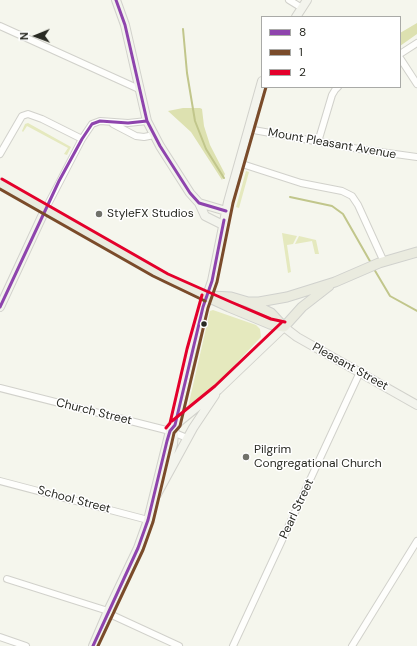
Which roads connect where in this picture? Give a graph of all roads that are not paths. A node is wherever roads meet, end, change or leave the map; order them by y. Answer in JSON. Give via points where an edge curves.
{"nodes":[{"id":1,"x":116,"y":0,"type":"edge"},
{"id":2,"x":288,"y":0,"type":"edge"},
{"id":3,"x":306,"y":0,"type":"edge"},
{"id":4,"x":302,"y":8,"type":"junction"},
{"id":5,"x":297,"y":16,"type":"edge"},
{"id":6,"x":0,"y":26,"type":"edge"},
{"id":7,"x":417,"y":43,"type":"edge"},
{"id":8,"x":401,"y":53,"type":"edge"},
{"id":9,"x":401,"y":60,"type":"edge"},
{"id":10,"x":261,"y":84,"type":"edge"},
{"id":11,"x":417,"y":84,"type":"edge"},
{"id":12,"x":337,"y":88,"type":"edge"},
{"id":13,"x":139,"y":89,"type":"junction"},
{"id":14,"x":147,"y":121,"type":"junction"},
{"id":15,"x":110,"y":122,"type":"junction"},
{"id":16,"x":248,"y":129,"type":"junction"},
{"id":17,"x":154,"y":135,"type":"junction"},
{"id":18,"x":82,"y":138,"type":"junction"},
{"id":19,"x":318,"y":142,"type":"junction"},
{"id":20,"x":0,"y":154,"type":"edge"},
{"id":21,"x":417,"y":157,"type":"edge"},
{"id":22,"x":239,"y":163,"type":"junction"},
{"id":23,"x":0,"y":183,"type":"edge"},
{"id":24,"x":199,"y":203,"type":"junction"},
{"id":25,"x":45,"y":210,"type":"junction"},
{"id":26,"x":226,"y":211,"type":"junction"},
{"id":27,"x":223,"y":225,"type":"junction"},
{"id":28,"x":417,"y":252,"type":"edge"},
{"id":29,"x":382,"y":262,"type":"junction"},
{"id":30,"x":335,"y":282,"type":"junction"},
{"id":31,"x":207,"y":296,"type":"junction"},
{"id":32,"x":248,"y":302,"type":"junction"},
{"id":33,"x":0,"y":308,"type":"edge"},
{"id":34,"x":284,"y":327,"type":"junction"},
{"id":35,"x":360,"y":372,"type":"junction"},
{"id":36,"x":0,"y":388,"type":"edge"},
{"id":37,"x":218,"y":390,"type":"junction"},
{"id":38,"x":417,"y":405,"type":"edge"},
{"id":39,"x":173,"y":430,"type":"junction"},
{"id":40,"x":187,"y":438,"type":"junction"},
{"id":41,"x":0,"y":481,"type":"edge"},
{"id":42,"x":154,"y":498,"type":"junction"},
{"id":43,"x":148,"y":520,"type":"junction"},
{"id":44,"x":417,"y":541,"type":"edge"},
{"id":45,"x":7,"y":579,"type":"dead end"},
{"id":46,"x":108,"y":611,"type":"junction"},
{"id":47,"x":0,"y":637,"type":"edge"},
{"id":48,"x":26,"y":646,"type":"edge"},
{"id":49,"x":93,"y":646,"type":"edge"},
{"id":50,"x":179,"y":646,"type":"edge"},
{"id":51,"x":233,"y":646,"type":"edge"},
{"id":52,"x":352,"y":646,"type":"edge"}],
"edges":[{"from":1,"to":13,"type":"main road","via":[[125,24]]},
{"from":2,"to":4,"type":"street"},
{"from":3,"to":4,"type":"main road"},
{"from":4,"to":5,"type":"main road"},
{"from":6,"to":13,"type":"street"},
{"from":7,"to":8,"type":"street"},
{"from":9,"to":11,"type":"street"},
{"from":10,"to":16,"type":"main road"},
{"from":12,"to":19,"type":"street","via":[[332,95]]},
{"from":13,"to":14,"type":"main road"},
{"from":14,"to":15,"type":"street"},
{"from":14,"to":17,"type":"main road"},
{"from":15,"to":17,"type":"street","via":[[136,136]]},
{"from":15,"to":18,"type":"street","via":[[95,122]]},
{"from":16,"to":19,"type":"street","name":"Mount Pleasant Avenue"},
{"from":16,"to":22,"type":"main road"},
{"from":17,"to":24,"type":"main road"},
{"from":18,"to":20,"type":"street","via":[[28,114],[22,116]]},
{"from":18,"to":25,"type":"street"},
{"from":19,"to":21,"type":"street","name":"Mount Pleasant Avenue"},
{"from":22,"to":26,"type":"main road"},
{"from":22,"to":29,"type":"street","via":[[352,196]]},
{"from":23,"to":25,"type":"main road"},
{"from":24,"to":26,"type":"main road"},
{"from":24,"to":27,"type":"main road","via":[[205,216]]},
{"from":25,"to":31,"type":"main road","via":[[154,272]]},
{"from":25,"to":33,"type":"main road"},
{"from":26,"to":27,"type":"main road"},
{"from":27,"to":31,"type":"main road"},
{"from":28,"to":29,"type":"main road"},
{"from":29,"to":30,"type":"main road"},
{"from":30,"to":32,"type":"main road","via":[[287,297]]},
{"from":30,"to":34,"type":"main road","via":[[302,307]]},
{"from":31,"to":32,"type":"main road","via":[[230,297]]},
{"from":31,"to":34,"type":"main road","via":[[270,324]]},
{"from":31,"to":39,"type":"main road"},
{"from":32,"to":34,"type":"main road","via":[[271,313]]},
{"from":34,"to":35,"type":"main road","name":"Pleasant Street"},
{"from":34,"to":37,"type":"main road"},
{"from":35,"to":38,"type":"main road","name":"Pleasant Street"},
{"from":35,"to":51,"type":"street","name":"Pearl Street"},
{"from":36,"to":39,"type":"street","name":"Church Street"},
{"from":37,"to":39,"type":"main road"},
{"from":37,"to":40,"type":"main road"},
{"from":39,"to":40,"type":"street","name":"Church Street"},
{"from":39,"to":42,"type":"main road","via":[[166,447]]},
{"from":40,"to":42,"type":"main road"},
{"from":41,"to":43,"type":"street","name":"School Street"},
{"from":42,"to":43,"type":"main road"},
{"from":43,"to":46,"type":"main road","via":[[138,548]]},
{"from":44,"to":52,"type":"street"},
{"from":45,"to":46,"type":"street"},
{"from":46,"to":49,"type":"main road"},
{"from":46,"to":50,"type":"street"},
{"from":47,"to":48,"type":"street"}]}
